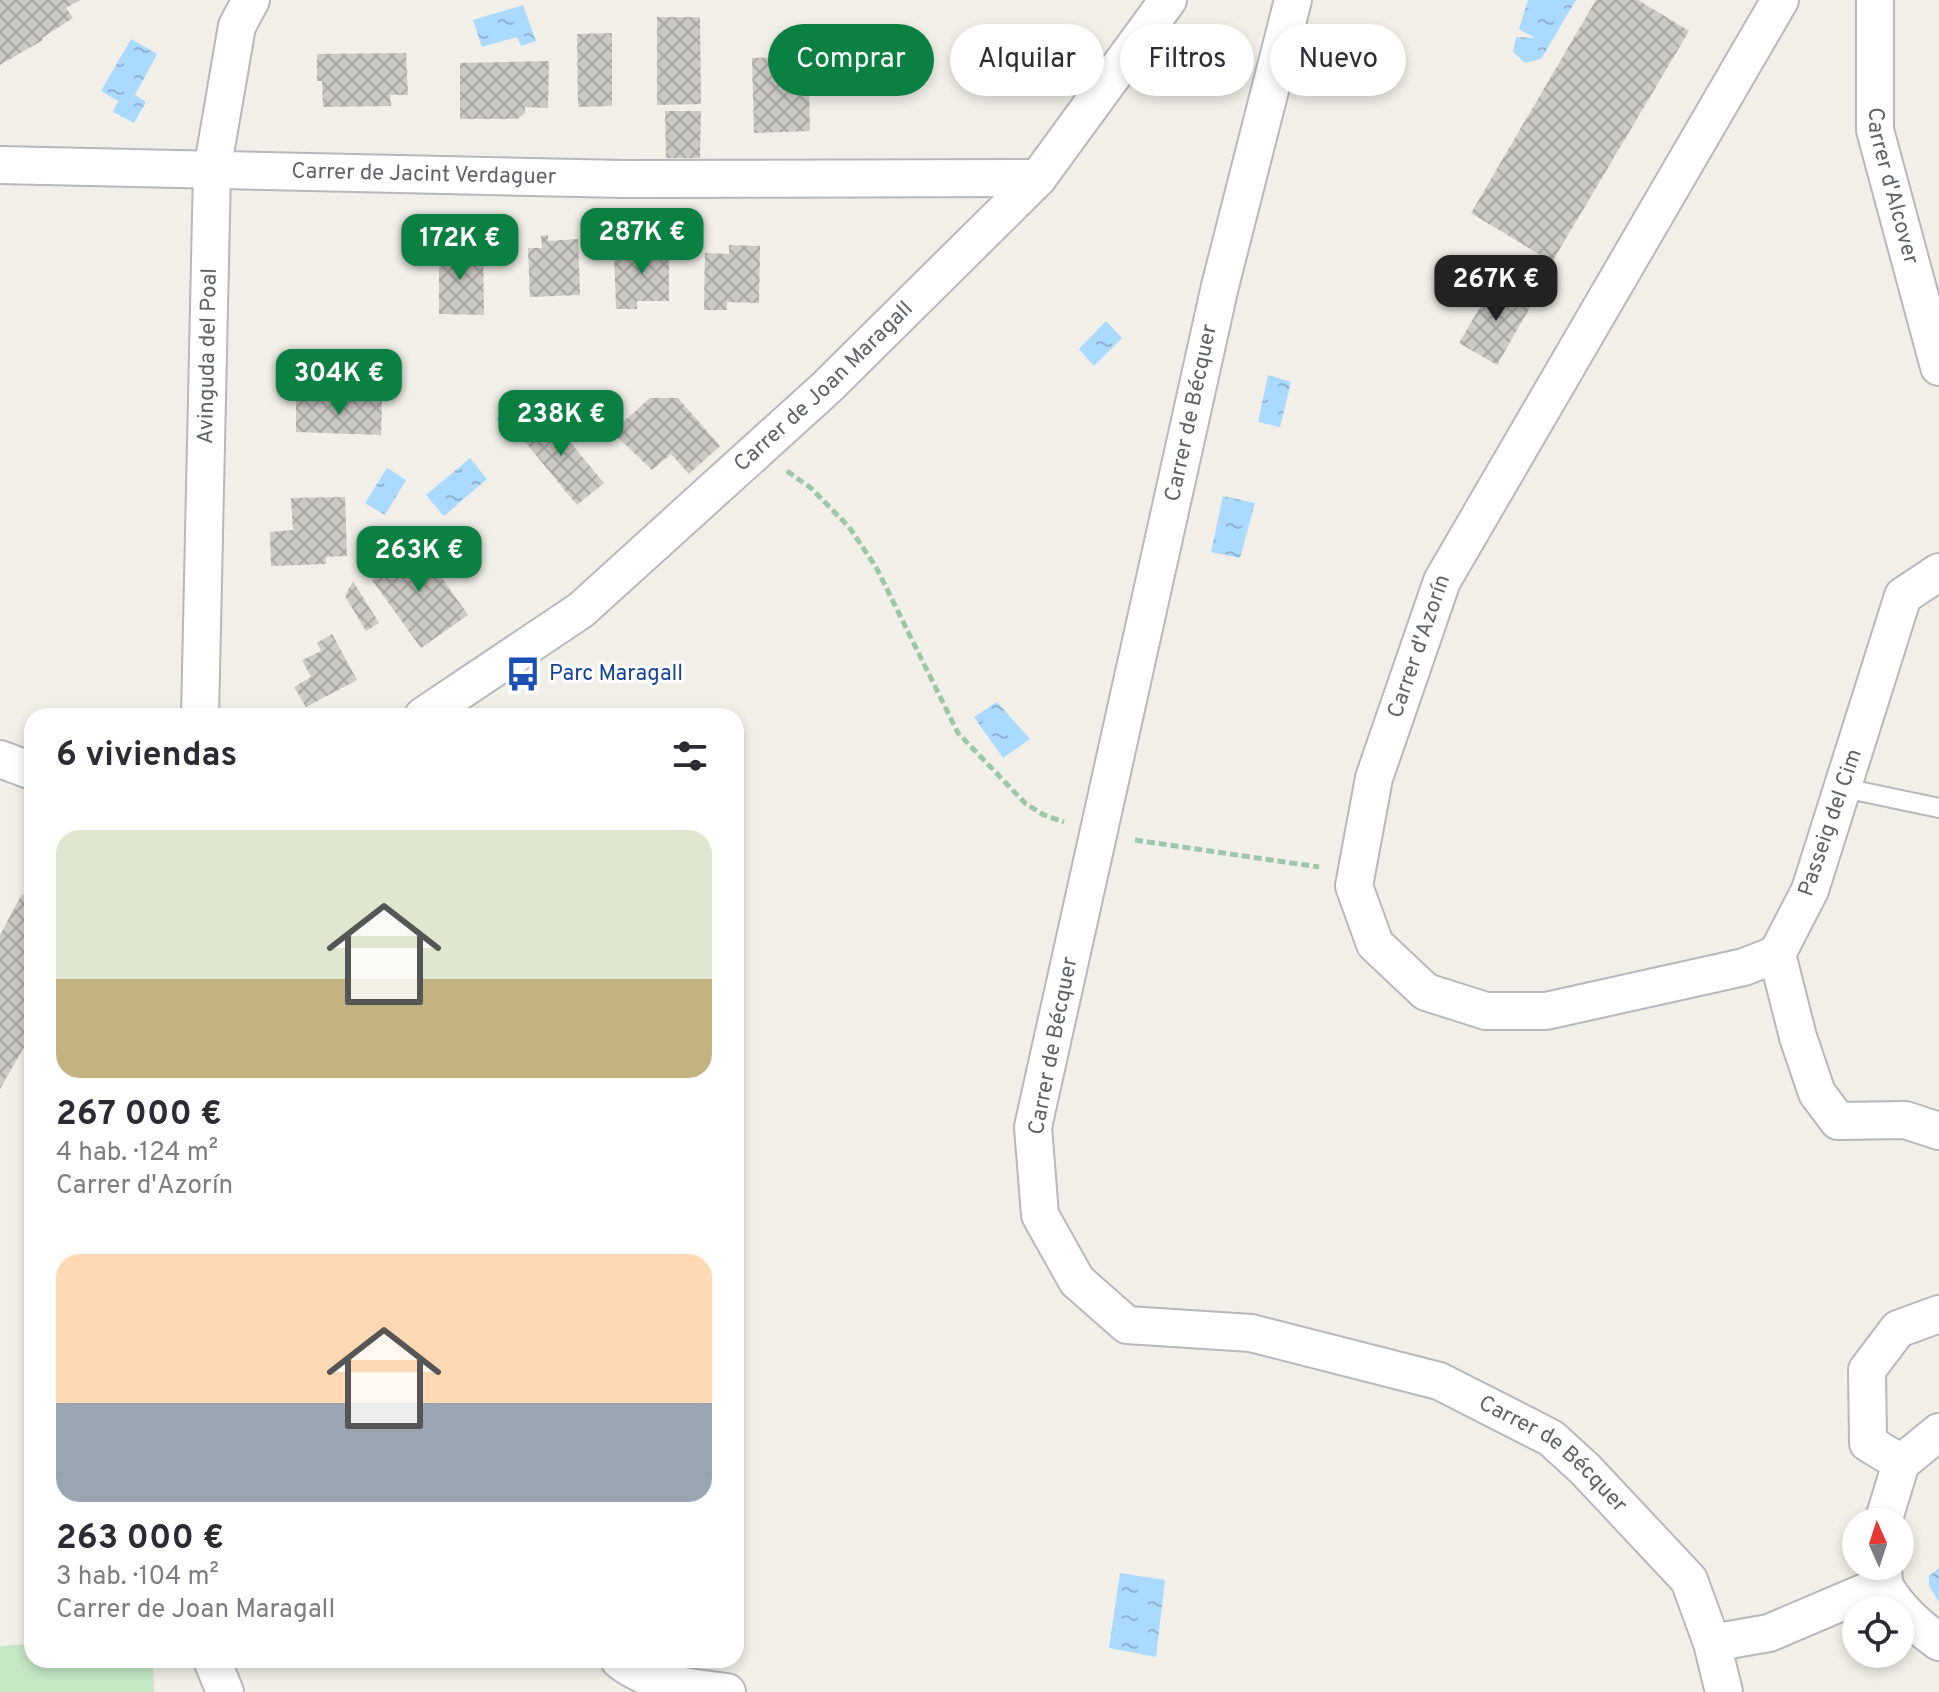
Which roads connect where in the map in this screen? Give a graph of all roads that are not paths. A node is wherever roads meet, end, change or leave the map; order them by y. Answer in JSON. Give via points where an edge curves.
{"nodes":[{"id":1,"x":251,"y":0,"type":"edge"},
{"id":2,"x":1168,"y":0,"type":"edge"},
{"id":3,"x":1293,"y":0,"type":"edge"},
{"id":4,"x":1780,"y":0,"type":"edge"},
{"id":5,"x":1875,"y":0,"type":"edge"},
{"id":6,"x":0,"y":165,"type":"edge"},
{"id":7,"x":212,"y":171,"type":"junction"},
{"id":8,"x":1038,"y":178,"type":"junction"},
{"id":9,"x":1939,"y":367,"type":"edge"},
{"id":10,"x":1939,"y":572,"type":"edge"},
{"id":11,"x":200,"y":708,"type":"edge"},
{"id":12,"x":435,"y":708,"type":"edge"},
{"id":13,"x":0,"y":759,"type":"edge"},
{"id":14,"x":24,"y":768,"type":"edge"},
{"id":15,"x":1844,"y":788,"type":"junction"},
{"id":16,"x":1939,"y":808,"type":"edge"},
{"id":17,"x":1777,"y":954,"type":"junction"},
{"id":18,"x":1939,"y":1131,"type":"edge"},
{"id":19,"x":1939,"y":1314,"type":"edge"},
{"id":20,"x":1939,"y":1432,"type":"edge"},
{"id":21,"x":1901,"y":1463,"type":"junction"},
{"id":22,"x":1887,"y":1508,"type":"edge"},
{"id":23,"x":1873,"y":1580,"type":"edge"},
{"id":24,"x":1885,"y":1580,"type":"edge"},
{"id":25,"x":1939,"y":1642,"type":"edge"},
{"id":26,"x":1712,"y":1643,"type":"junction"},
{"id":27,"x":215,"y":1668,"type":"edge"},
{"id":28,"x":630,"y":1668,"type":"edge"},
{"id":29,"x":225,"y":1692,"type":"edge"},
{"id":30,"x":727,"y":1692,"type":"edge"},
{"id":31,"x":1724,"y":1692,"type":"edge"}],
"edges":[{"from":1,"to":7,"type":"street","name":"Avinguda del Poal","via":[[237,26]]},
{"from":2,"to":8,"type":"street","name":"Carrer de Joan Maragall"},
{"from":3,"to":26,"type":"street","name":"Carrer de Bécquer","via":[[1220,286],[1033,1127],[1040,1215],[1077,1281],[1127,1325],[1251,1333],[1439,1381],[1551,1438],[1689,1580]]},
{"from":4,"to":17,"type":"street","name":"Carrer d'Azorín","via":[[1442,581],[1374,778],[1354,886],[1375,944],[1426,992],[1486,1011],[1546,1011],[1744,967]]},
{"from":5,"to":9,"type":"street","name":"Carrer d'Alcover","via":[[1875,130]]},
{"from":6,"to":7,"type":"street","name":"Carrer de Jacint Verdaguer"},
{"from":7,"to":8,"type":"street","name":"Carrer de Jacint Verdaguer","via":[[623,179]]},
{"from":7,"to":11,"type":"street","name":"Avinguda del Poal"},
{"from":8,"to":12,"type":"street","name":"Carrer de Joan Maragall","via":[[827,387],[581,610]]},
{"from":10,"to":15,"type":"street","name":"Passeig del Cim","via":[[1903,596]]},
{"from":13,"to":14,"type":"street"},
{"from":15,"to":16,"type":"lane"},
{"from":15,"to":17,"type":"street","name":"Passeig del Cim","via":[[1810,890]]},
{"from":17,"to":18,"type":"street","via":[[1817,1093],[1838,1121],[1905,1120]]},
{"from":19,"to":21,"type":"street","via":[[1898,1329],[1867,1370],[1868,1443]]},
{"from":20,"to":21,"type":"street"},
{"from":21,"to":22,"type":"street"},
{"from":23,"to":26,"type":"street","via":[[1769,1633]]},
{"from":24,"to":25,"type":"street","via":[[1892,1600]]},
{"from":26,"to":31,"type":"street","name":"Carrer de Bécquer"},
{"from":27,"to":29,"type":"street"},
{"from":28,"to":30,"type":"street","via":[[672,1684]]}]}
